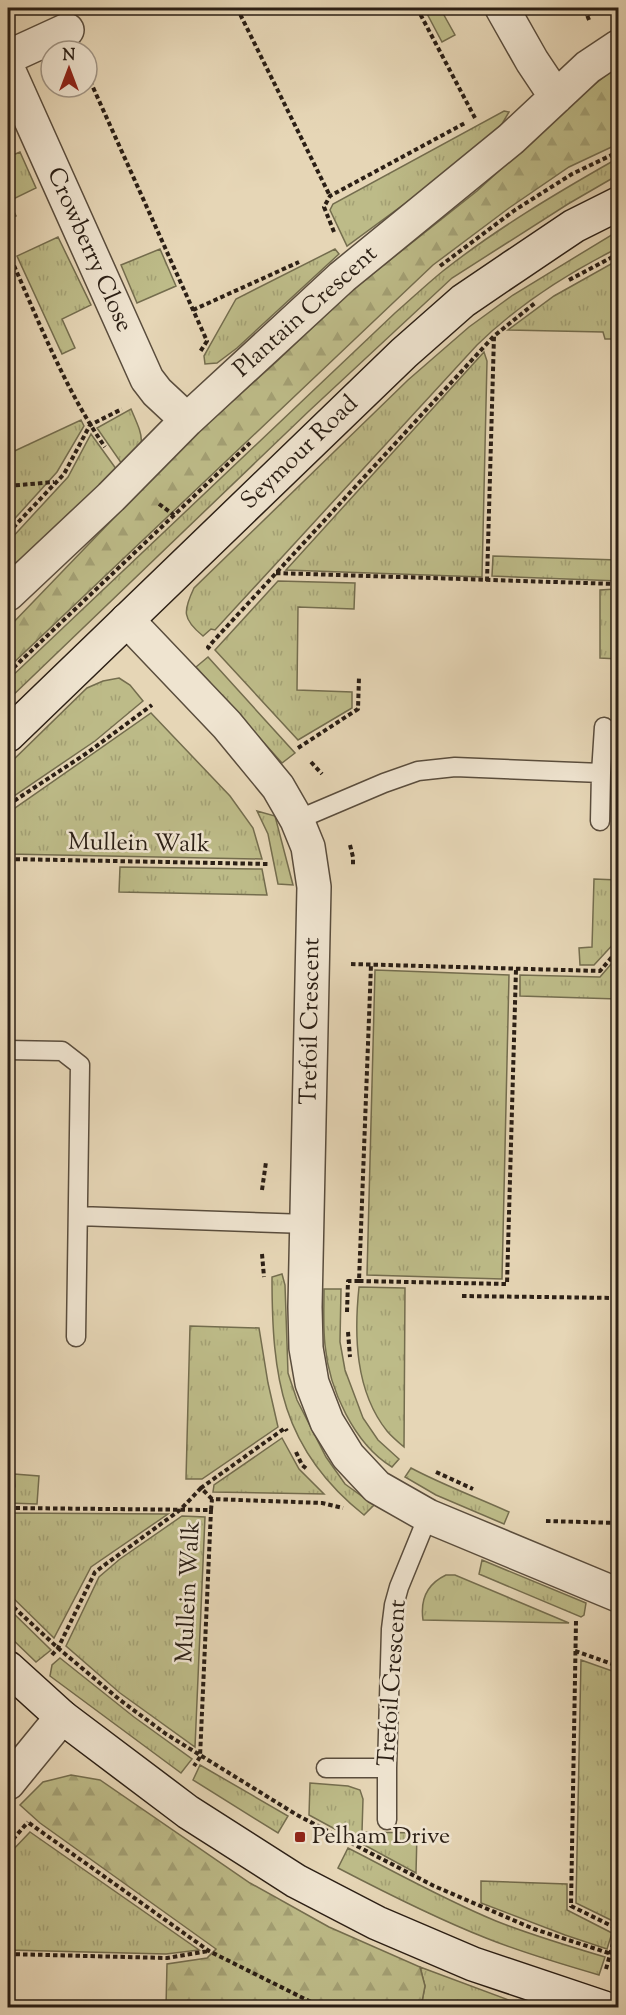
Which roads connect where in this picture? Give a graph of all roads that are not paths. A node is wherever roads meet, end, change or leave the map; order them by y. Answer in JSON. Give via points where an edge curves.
{"nodes":[{"id":1,"x":502,"y":8,"type":"edge"},
{"id":2,"x":67,"y":30,"type":"dead end"},
{"id":3,"x":618,"y":47,"type":"edge"},
{"id":4,"x":8,"y":57,"type":"edge"},
{"id":5,"x":8,"y":69,"type":"edge"},
{"id":6,"x":556,"y":97,"type":"junction"},
{"id":7,"x":618,"y":204,"type":"edge"},
{"id":8,"x":187,"y":420,"type":"junction"},
{"id":9,"x":8,"y":594,"type":"edge"},
{"id":10,"x":127,"y":620,"type":"junction"},
{"id":11,"x":604,"y":727,"type":"dead end"},
{"id":12,"x":8,"y":735,"type":"edge"},
{"id":13,"x":601,"y":773,"type":"junction"},
{"id":14,"x":297,"y":820,"type":"junction"},
{"id":15,"x":600,"y":821,"type":"dead end"},
{"id":16,"x":8,"y":1050,"type":"edge"},
{"id":17,"x":78,"y":1216,"type":"junction"},
{"id":18,"x":307,"y":1224,"type":"junction"},
{"id":19,"x":76,"y":1337,"type":"dead end"},
{"id":20,"x":428,"y":1516,"type":"junction"},
{"id":21,"x":618,"y":1595,"type":"edge"},
{"id":22,"x":16,"y":1677,"type":"edge"},
{"id":23,"x":62,"y":1717,"type":"junction"},
{"id":24,"x":326,"y":1768,"type":"dead end"},
{"id":25,"x":387,"y":1768,"type":"junction"},
{"id":26,"x":8,"y":1783,"type":"edge"},
{"id":27,"x":387,"y":1820,"type":"dead end"},
{"id":28,"x":604,"y":2007,"type":"edge"}],
"edges":[{"from":1,"to":6,"type":"street"},
{"from":2,"to":4,"type":"street"},
{"from":3,"to":6,"type":"street","name":"Plantain Crescent","via":[[588,67]]},
{"from":5,"to":8,"type":"street","name":"Crowberry Close","via":[[147,379]]},
{"from":6,"to":8,"type":"street","name":"Plantain Crescent","via":[[484,162],[342,277]]},
{"from":7,"to":10,"type":"street","name":"Seymour Road","via":[[573,226],[463,301]]},
{"from":8,"to":9,"type":"street","name":"Plantain Crescent"},
{"from":10,"to":12,"type":"street","name":"Seymour Road"},
{"from":10,"to":14,"type":"street","name":"Trefoil Crescent","via":[[255,757]]},
{"from":11,"to":13,"type":"lane"},
{"from":13,"to":14,"type":"lane","via":[[455,767],[418,771]]},
{"from":13,"to":15,"type":"lane"},
{"from":14,"to":18,"type":"street","name":"Trefoil Crescent","via":[[308,847],[314,887]]},
{"from":16,"to":17,"type":"lane","via":[[62,1051],[80,1065]]},
{"from":17,"to":18,"type":"lane"},
{"from":17,"to":19,"type":"lane"},
{"from":18,"to":20,"type":"street","name":"Trefoil Crescent","via":[[306,1348],[312,1383],[327,1422],[348,1456],[377,1487]]},
{"from":20,"to":21,"type":"street","name":"Trefoil Crescent"},
{"from":20,"to":25,"type":"lane","name":"Trefoil Crescent","via":[[394,1605]]},
{"from":22,"to":23,"type":"street"},
{"from":23,"to":26,"type":"street"},
{"from":23,"to":28,"type":"street","via":[[172,1800],[296,1881],[377,1923],[473,1964]]},
{"from":24,"to":25,"type":"lane"},
{"from":25,"to":27,"type":"lane","name":"Trefoil Crescent"}]}
